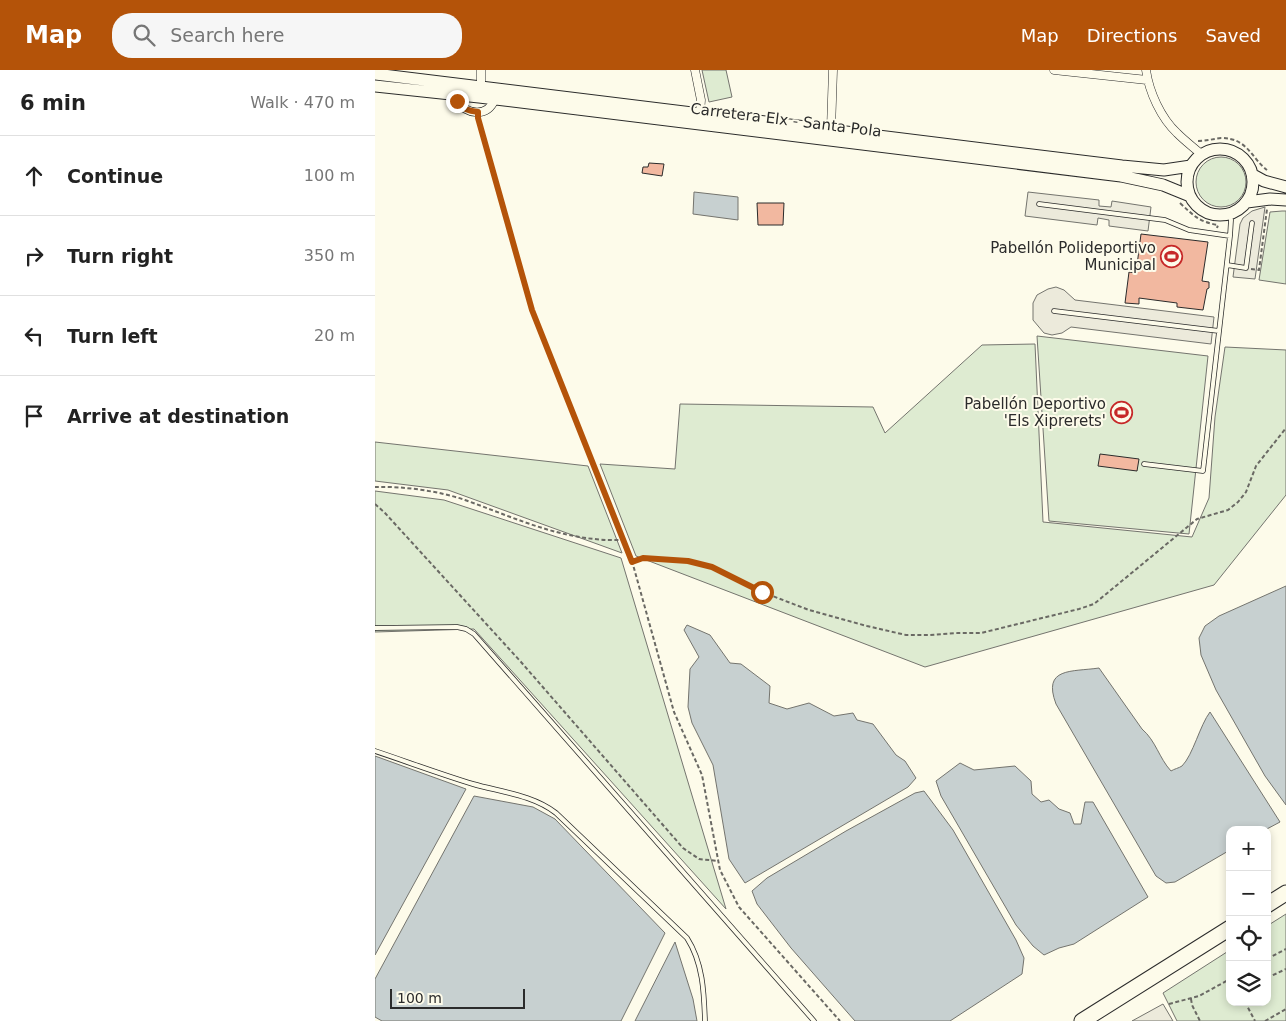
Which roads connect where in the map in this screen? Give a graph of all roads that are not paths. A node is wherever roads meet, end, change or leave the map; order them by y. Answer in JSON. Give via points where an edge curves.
{"nodes":[{"id":1,"x":481,"y":70,"type":"edge"},
{"id":2,"x":695,"y":70,"type":"edge"},
{"id":3,"x":833,"y":70,"type":"edge"},
{"id":4,"x":1054,"y":70,"type":"edge"},
{"id":5,"x":1146,"y":70,"type":"edge"},
{"id":6,"x":375,"y":74,"type":"edge"},
{"id":7,"x":1147,"y":80,"type":"junction"},
{"id":8,"x":375,"y":86,"type":"edge"},
{"id":9,"x":481,"y":86,"type":"junction"},
{"id":10,"x":495,"y":99,"type":"junction"},
{"id":11,"x":456,"y":100,"type":"dead end"},
{"id":12,"x":699,"y":113,"type":"junction"},
{"id":13,"x":831,"y":129,"type":"junction"},
{"id":14,"x":1201,"y":154,"type":"junction"},
{"id":15,"x":1191,"y":166,"type":"junction"},
{"id":16,"x":1253,"y":175,"type":"junction"},
{"id":17,"x":1286,"y":187,"type":"edge"},
{"id":18,"x":1190,"y":196,"type":"junction"},
{"id":19,"x":1286,"y":200,"type":"edge"},
{"id":20,"x":1247,"y":202,"type":"junction"},
{"id":21,"x":1039,"y":204,"type":"dead end"},
{"id":22,"x":1229,"y":214,"type":"junction"},
{"id":23,"x":1252,"y":223,"type":"dead end"},
{"id":24,"x":1230,"y":236,"type":"junction"},
{"id":25,"x":1227,"y":265,"type":"junction"},
{"id":26,"x":1054,"y":311,"type":"dead end"},
{"id":27,"x":1219,"y":332,"type":"junction"},
{"id":28,"x":1144,"y":464,"type":"dead end"},
{"id":29,"x":375,"y":628,"type":"edge"},
{"id":30,"x":375,"y":751,"type":"edge"},
{"id":31,"x":1286,"y":893,"type":"edge"},
{"id":32,"x":1271,"y":902,"type":"edge"},
{"id":33,"x":1226,"y":931,"type":"edge"},
{"id":34,"x":705,"y":1021,"type":"edge"},
{"id":35,"x":814,"y":1021,"type":"edge"},
{"id":36,"x":1082,"y":1021,"type":"edge"}],
"edges":[{"from":1,"to":9,"type":"street"},
{"from":2,"to":12,"type":"street","via":[[701,100]]},
{"from":3,"to":13,"type":"street"},
{"from":4,"to":7,"type":"street"},
{"from":5,"to":7,"type":"street"},
{"from":6,"to":9,"type":"main road","name":"Carretera Elx - Santa Pola"},
{"from":7,"to":14,"type":"street","via":[[1167,121]]},
{"from":8,"to":10,"type":"main road","name":"Carretera Elx - Santa Pola"},
{"from":9,"to":12,"type":"main road","name":"Carretera Elx - Santa Pola"},
{"from":10,"to":11,"type":"street","via":[[490,108],[478,112],[469,111]]},
{"from":10,"to":18,"type":"main road","name":"Carretera Elx - Santa Pola","via":[[1121,176],[1163,185]]},
{"from":12,"to":13,"type":"main road","name":"Carretera Elx - Santa Pola"},
{"from":13,"to":15,"type":"main road","name":"Carretera Elx - Santa Pola","via":[[1164,170]]},
{"from":14,"to":15,"type":"main road"},
{"from":14,"to":16,"type":"main road","via":[[1219,148],[1228,149],[1244,158]]},
{"from":15,"to":18,"type":"main road","via":[[1187,176]]},
{"from":16,"to":17,"type":"main road"},
{"from":16,"to":20,"type":"main road","via":[[1253,189]]},
{"from":18,"to":22,"type":"main road","via":[[1206,212]]},
{"from":19,"to":20,"type":"main road","via":[[1270,198]]},
{"from":20,"to":22,"type":"main road"},
{"from":21,"to":24,"type":"lane","via":[[1165,220],[1189,230]]},
{"from":22,"to":24,"type":"lane"},
{"from":23,"to":25,"type":"lane","via":[[1246,268]]},
{"from":24,"to":25,"type":"lane"},
{"from":25,"to":27,"type":"lane"},
{"from":26,"to":27,"type":"lane"},
{"from":27,"to":28,"type":"lane","via":[[1203,471]]},
{"from":29,"to":35,"type":"lane","via":[[457,627],[474,634]]},
{"from":30,"to":34,"type":"lane","via":[[472,784],[533,800],[556,813],[687,938],[701,973]]},
{"from":31,"to":32,"type":"highway"},
{"from":33,"to":36,"type":"highway"}]}
